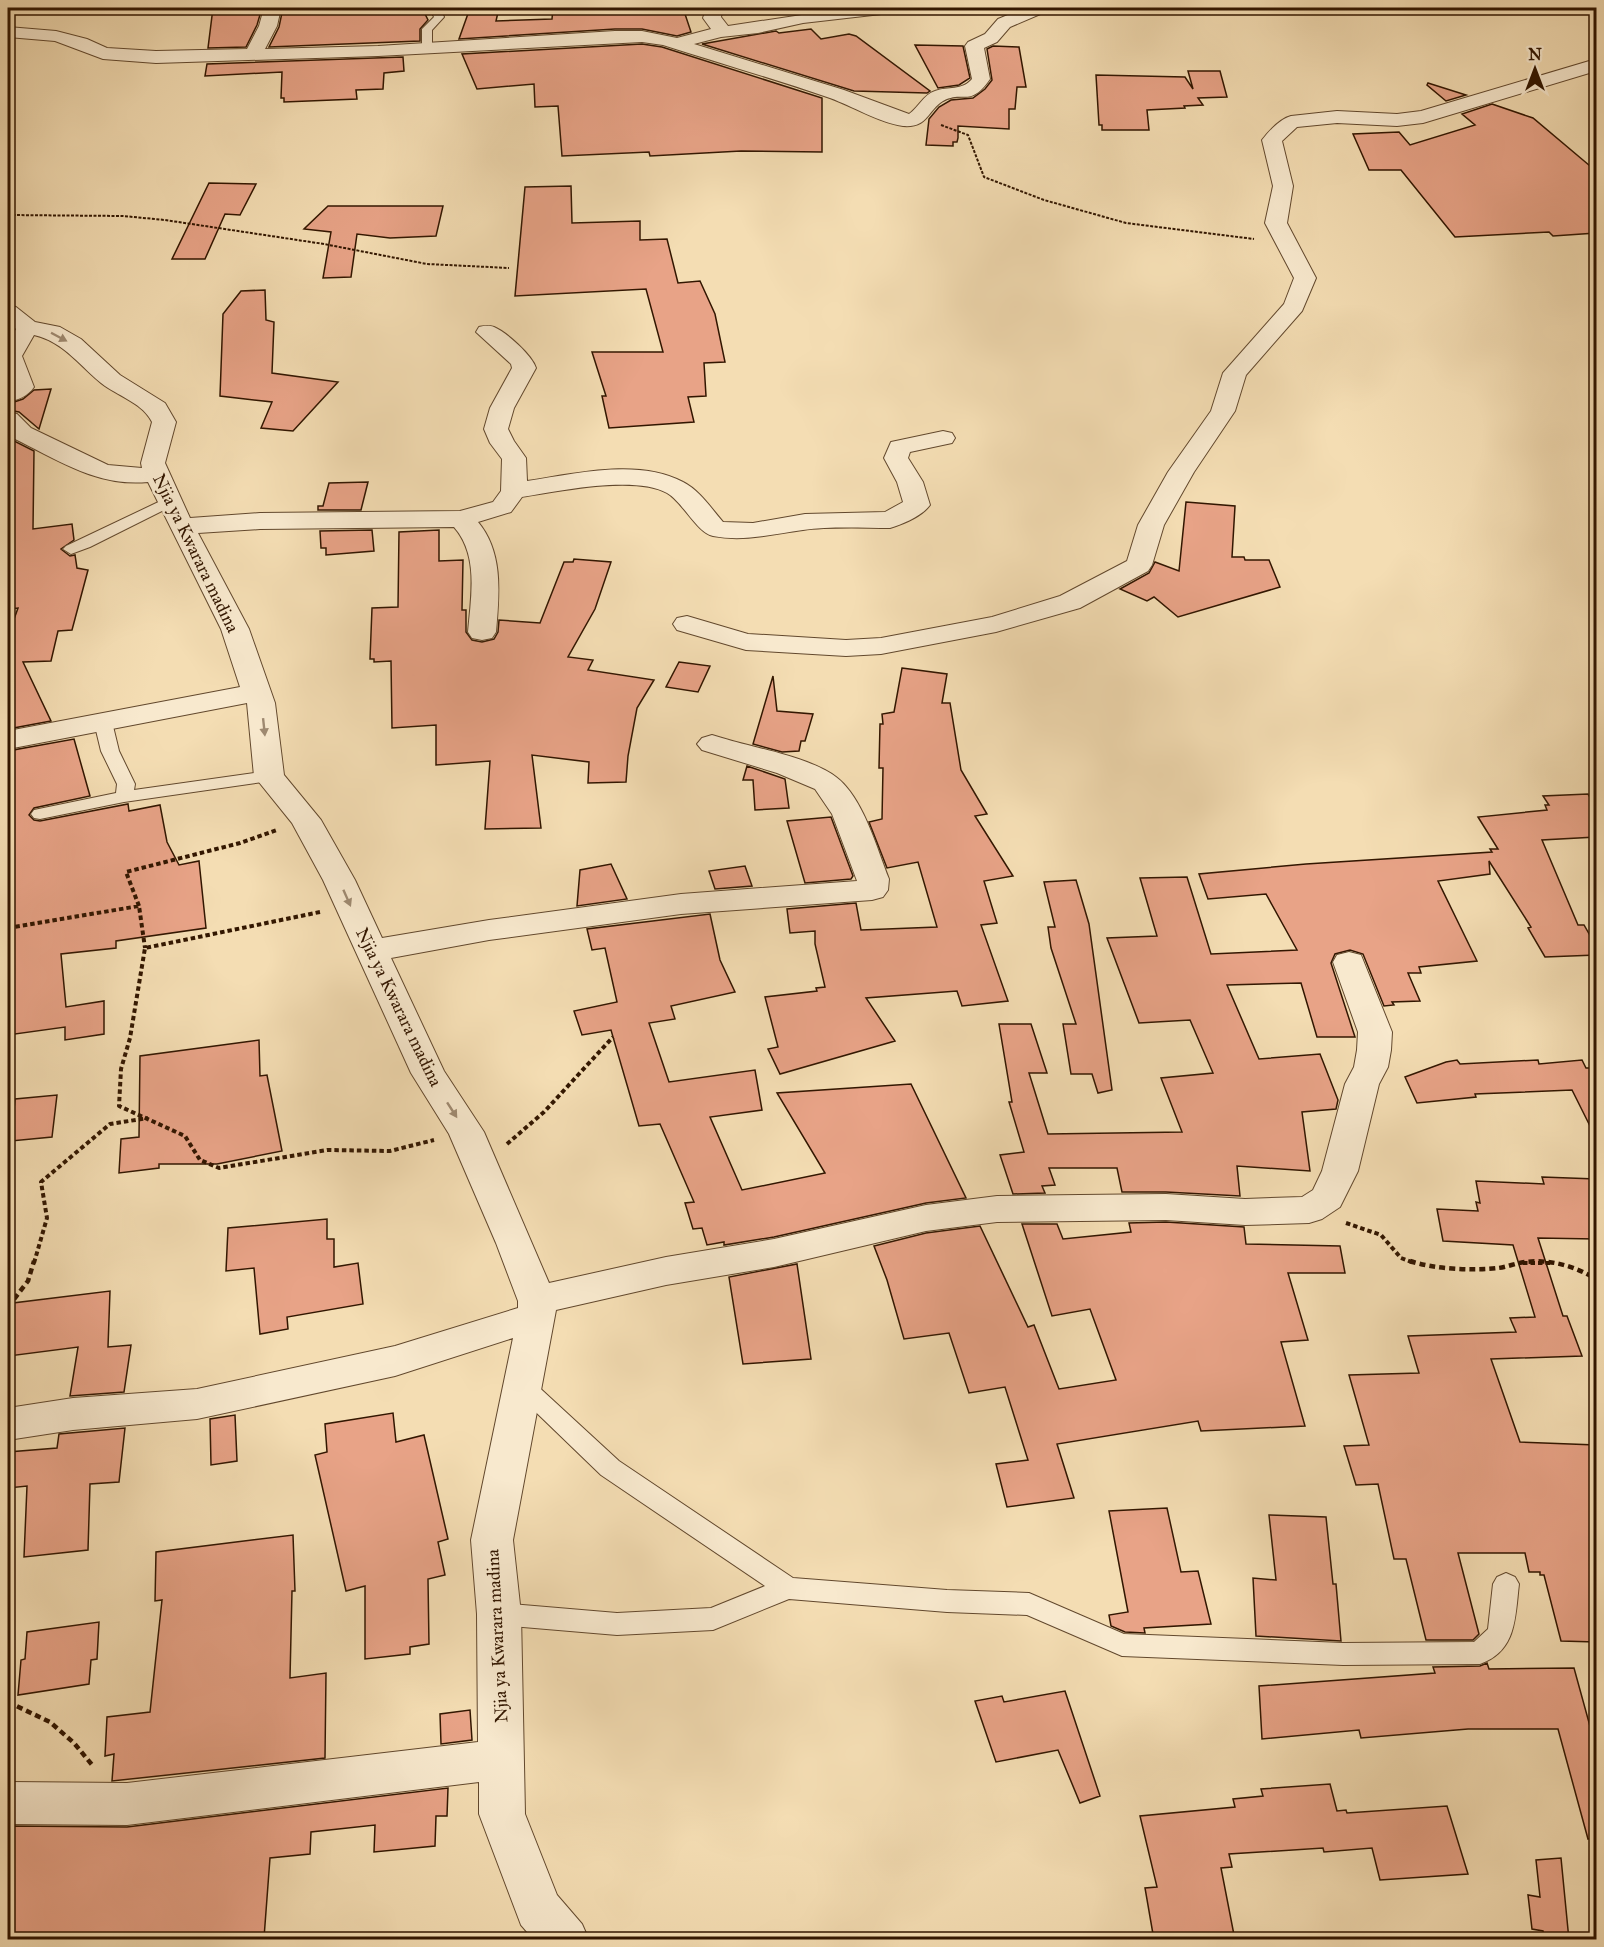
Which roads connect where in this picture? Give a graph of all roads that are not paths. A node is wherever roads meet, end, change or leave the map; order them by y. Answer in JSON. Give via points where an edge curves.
{"nodes":[{"id":1,"x":273,"y":8,"type":"edge"},
{"id":2,"x":435,"y":8,"type":"edge"},
{"id":3,"x":710,"y":8,"type":"edge"},
{"id":4,"x":890,"y":8,"type":"edge"},
{"id":5,"x":1039,"y":8,"type":"edge"},
{"id":6,"x":8,"y":32,"type":"edge"},
{"id":7,"x":720,"y":32,"type":"junction"},
{"id":8,"x":678,"y":43,"type":"junction"},
{"id":9,"x":427,"y":48,"type":"junction"},
{"id":10,"x":253,"y":54,"type":"junction"},
{"id":11,"x":1596,"y":65,"type":"edge"},
{"id":12,"x":14,"y":322,"type":"edge"},
{"id":13,"x":488,"y":332,"type":"dead end"},
{"id":14,"x":8,"y":395,"type":"edge"},
{"id":15,"x":8,"y":419,"type":"edge"},
{"id":16,"x":944,"y":438,"type":"dead end"},
{"id":17,"x":514,"y":491,"type":"junction"},
{"id":18,"x":170,"y":501,"type":"junction"},
{"id":19,"x":461,"y":519,"type":"junction"},
{"id":20,"x":71,"y":549,"type":"dead end"},
{"id":21,"x":687,"y":624,"type":"dead end"},
{"id":22,"x":482,"y":632,"type":"dead end"},
{"id":23,"x":256,"y":693,"type":"junction"},
{"id":24,"x":104,"y":722,"type":"junction"},
{"id":25,"x":8,"y":740,"type":"edge"},
{"id":26,"x":711,"y":744,"type":"dead end"},
{"id":27,"x":269,"y":776,"type":"junction"},
{"id":28,"x":124,"y":797,"type":"junction"},
{"id":29,"x":40,"y":814,"type":"dead end"},
{"id":30,"x":370,"y":951,"type":"junction"},
{"id":31,"x":1349,"y":962,"type":"dead end"},
{"id":32,"x":537,"y":1308,"type":"junction"},
{"id":33,"x":523,"y":1386,"type":"junction"},
{"id":34,"x":8,"y":1424,"type":"edge"},
{"id":35,"x":1506,"y":1584,"type":"dead end"},
{"id":36,"x":788,"y":1588,"type":"junction"},
{"id":37,"x":499,"y":1614,"type":"junction"},
{"id":38,"x":502,"y":1759,"type":"junction"},
{"id":39,"x":8,"y":1803,"type":"edge"},
{"id":40,"x":565,"y":1940,"type":"edge"}],
"edges":[{"from":1,"to":10,"type":"street"},
{"from":2,"to":9,"type":"lane","via":[[439,17],[427,29]]},
{"from":3,"to":7,"type":"street","via":[[715,9],[712,18]]},
{"from":4,"to":7,"type":"street"},
{"from":5,"to":8,"type":"street","via":[[1004,23],[991,38],[974,46],[980,76],[977,85],[965,93],[932,99],[921,117],[909,121]]},
{"from":6,"to":10,"type":"street","via":[[56,36],[104,53],[127,56]]},
{"from":7,"to":8,"type":"street"},
{"from":8,"to":9,"type":"street","via":[[621,34]]},
{"from":9,"to":10,"type":"street"},
{"from":11,"to":21,"type":"street","via":[[1424,117],[1337,117],[1291,122],[1272,140],[1283,186],[1276,223],[1305,278],[1294,306],[1235,374],[1223,411],[1150,525],[1139,565],[1070,602],[996,624],[880,646],[846,648],[746,642]]},
{"from":12,"to":14,"type":"street","via":[[10,356],[23,383]]},
{"from":12,"to":18,"type":"street","name":"Njia ya Kwarara madina","one_way":true,"via":[[52,332],[73,344],[112,380],[157,408],[164,422],[153,463]]},
{"from":13,"to":17,"type":"street","via":[[522,361],[524,368],[502,408],[496,429],[514,458]]},
{"from":15,"to":18,"type":"street","via":[[22,433],[102,472],[134,476]]},
{"from":16,"to":17,"type":"street","via":[[900,447],[896,458],[917,505],[890,520],[805,522],[753,531],[715,529],[674,487],[650,479],[595,480]]},
{"from":17,"to":19,"type":"street","via":[[502,507]]},
{"from":18,"to":19,"type":"street","via":[[271,521]]},
{"from":18,"to":20,"type":"lane"},
{"from":18,"to":23,"type":"street","name":"Njia ya Kwarara madina","via":[[236,629]]},
{"from":19,"to":22,"type":"street","via":[[474,530],[481,550],[485,585]]},
{"from":23,"to":24,"type":"street"},
{"from":23,"to":27,"type":"street","name":"Njia ya Kwarara madina","one_way":true,"via":[[261,703]]},
{"from":24,"to":25,"type":"street"},
{"from":24,"to":28,"type":"lane","via":[[110,752],[126,784]]},
{"from":26,"to":30,"type":"street","via":[[828,784],[846,810],[873,879],[872,890],[681,904]]},
{"from":27,"to":28,"type":"lane"},
{"from":27,"to":30,"type":"street","name":"Njia ya Kwarara madina","one_way":true,"via":[[306,820]]},
{"from":28,"to":29,"type":"lane"},
{"from":30,"to":32,"type":"street","name":"Njia ya Kwarara madina","one_way":true,"via":[[428,1073],[466,1131],[515,1243]]},
{"from":31,"to":32,"type":"street","via":[[1375,1032],[1374,1050],[1340,1171],[1327,1198],[1309,1210],[997,1209],[905,1222],[774,1253],[666,1270],[584,1288]]},
{"from":32,"to":33,"type":"street","name":"Njia ya Kwarara madina"},
{"from":32,"to":34,"type":"street","via":[[394,1361],[197,1404],[73,1414]]},
{"from":33,"to":36,"type":"lane","via":[[610,1468]]},
{"from":33,"to":37,"type":"street","name":"Njia ya Kwarara madina","via":[[492,1540]]},
{"from":35,"to":36,"type":"lane","via":[[1500,1634],[1480,1653],[1343,1654],[1122,1645],[1029,1604]]},
{"from":36,"to":37,"type":"lane","via":[[713,1619],[617,1624]]},
{"from":37,"to":38,"type":"street","name":"Njia ya Kwarara madina"},
{"from":38,"to":39,"type":"street","via":[[127,1804]]},
{"from":38,"to":40,"type":"street","name":"Njia ya Kwarara madina","via":[[502,1814],[538,1909]]}]}
